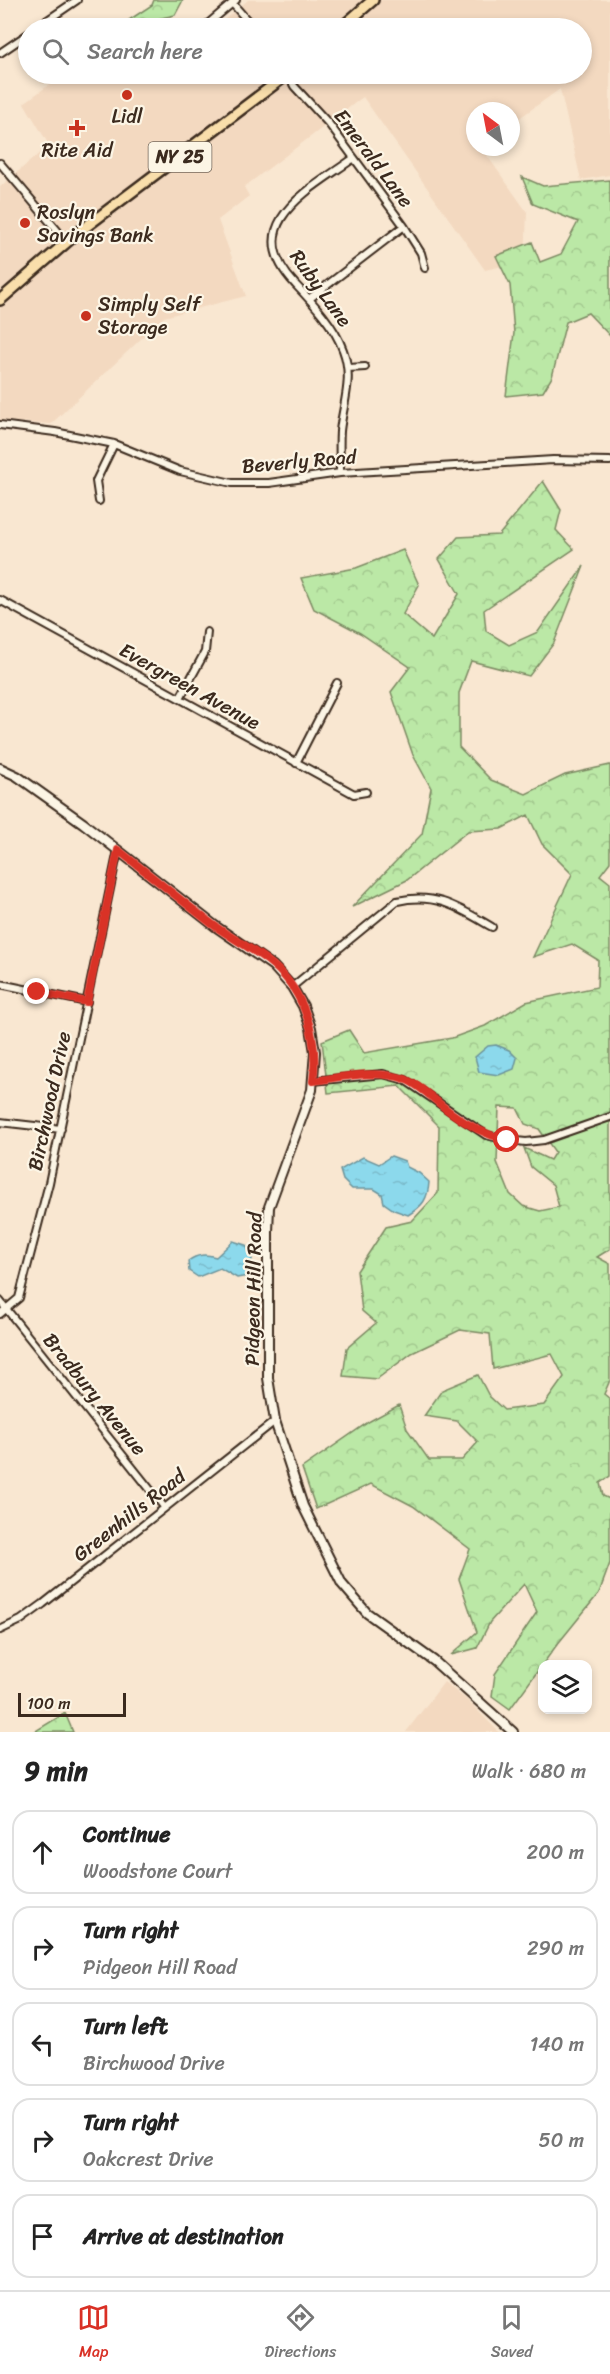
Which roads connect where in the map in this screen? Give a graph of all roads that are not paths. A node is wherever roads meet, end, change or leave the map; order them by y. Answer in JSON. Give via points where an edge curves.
{"nodes":[{"id":1,"x":77,"y":0,"type":"edge"},
{"id":2,"x":373,"y":0,"type":"edge"},
{"id":3,"x":234,"y":2,"type":"edge"},
{"id":4,"x":51,"y":18,"type":"edge"},
{"id":5,"x":215,"y":18,"type":"edge"},
{"id":6,"x":246,"y":18,"type":"edge"},
{"id":7,"x":352,"y":18,"type":"edge"},
{"id":8,"x":18,"y":41,"type":"edge"},
{"id":9,"x":0,"y":53,"type":"edge"},
{"id":10,"x":275,"y":84,"type":"edge"},
{"id":11,"x":293,"y":84,"type":"edge"},
{"id":12,"x":354,"y":158,"type":"junction"},
{"id":13,"x":0,"y":163,"type":"edge"},
{"id":14,"x":404,"y":226,"type":"junction"},
{"id":15,"x":67,"y":242,"type":"junction"},
{"id":16,"x":425,"y":268,"type":"dead end"},
{"id":17,"x":309,"y":299,"type":"junction"},
{"id":18,"x":0,"y":300,"type":"edge"},
{"id":19,"x":365,"y":367,"type":"dead end"},
{"id":20,"x":348,"y":368,"type":"junction"},
{"id":21,"x":0,"y":425,"type":"edge"},
{"id":22,"x":114,"y":444,"type":"junction"},
{"id":23,"x":610,"y":461,"type":"edge"},
{"id":24,"x":340,"y":472,"type":"junction"},
{"id":25,"x":99,"y":501,"type":"dead end"},
{"id":26,"x":0,"y":600,"type":"edge"},
{"id":27,"x":207,"y":632,"type":"dead end"},
{"id":28,"x":337,"y":683,"type":"dead end"},
{"id":29,"x":180,"y":698,"type":"junction"},
{"id":30,"x":296,"y":763,"type":"junction"},
{"id":31,"x":0,"y":768,"type":"edge"},
{"id":32,"x":366,"y":792,"type":"dead end"},
{"id":33,"x":118,"y":850,"type":"junction"},
{"id":34,"x":492,"y":927,"type":"dead end"},
{"id":35,"x":0,"y":984,"type":"edge"},
{"id":36,"x":292,"y":987,"type":"junction"},
{"id":37,"x":87,"y":1002,"type":"junction"},
{"id":38,"x":313,"y":1081,"type":"junction"},
{"id":39,"x":610,"y":1117,"type":"edge"},
{"id":40,"x":0,"y":1122,"type":"edge"},
{"id":41,"x":61,"y":1129,"type":"junction"},
{"id":42,"x":0,"y":1301,"type":"edge"},
{"id":43,"x":6,"y":1309,"type":"junction"},
{"id":44,"x":0,"y":1314,"type":"edge"},
{"id":45,"x":275,"y":1421,"type":"junction"},
{"id":46,"x":164,"y":1507,"type":"junction"},
{"id":47,"x":0,"y":1630,"type":"edge"},
{"id":48,"x":513,"y":1732,"type":"edge"}],
"edges":[{"from":1,"to":4,"type":"street"},
{"from":2,"to":7,"type":"main road"},
{"from":3,"to":5,"type":"street"},
{"from":3,"to":6,"type":"street"},
{"from":8,"to":9,"type":"street"},
{"from":10,"to":15,"type":"main road","number":"NY 25"},
{"from":11,"to":12,"type":"street","name":"Emerald Lane"},
{"from":12,"to":14,"type":"street","name":"Emerald Lane"},
{"from":12,"to":17,"type":"street","name":"Ruby Lane","via":[[293,203],[276,226],[276,256]]},
{"from":13,"to":15,"type":"street"},
{"from":14,"to":16,"type":"street","name":"Emerald Lane","via":[[421,253]]},
{"from":14,"to":17,"type":"street"},
{"from":15,"to":18,"type":"main road","number":"NY 25"},
{"from":17,"to":20,"type":"street","name":"Ruby Lane","via":[[335,334]]},
{"from":19,"to":20,"type":"street"},
{"from":20,"to":24,"type":"street","name":"Ruby Lane","via":[[340,429]]},
{"from":21,"to":22,"type":"street","name":"Beverly Road"},
{"from":22,"to":24,"type":"street","name":"Beverly Road","via":[[180,471],[232,483],[269,483]]},
{"from":22,"to":25,"type":"street","via":[[96,481]]},
{"from":23,"to":24,"type":"street","name":"Beverly Road","via":[[553,460]]},
{"from":26,"to":29,"type":"street","name":"Evergreen Avenue"},
{"from":27,"to":29,"type":"street","via":[[205,652]]},
{"from":28,"to":30,"type":"street"},
{"from":29,"to":30,"type":"street","name":"Evergreen Avenue"},
{"from":30,"to":32,"type":"street","name":"Evergreen Avenue","via":[[354,794]]},
{"from":31,"to":33,"type":"street","name":"Pidgeon Hill Road"},
{"from":33,"to":36,"type":"street","name":"Pidgeon Hill Road","via":[[273,966]]},
{"from":33,"to":37,"type":"street","name":"Birchwood Drive"},
{"from":34,"to":36,"type":"street","via":[[442,901],[397,901]]},
{"from":35,"to":37,"type":"street"},
{"from":36,"to":38,"type":"street","name":"Pidgeon Hill Road","via":[[311,1028],[315,1052]]},
{"from":37,"to":41,"type":"street","name":"Birchwood Drive"},
{"from":38,"to":39,"type":"street","via":[[383,1074],[405,1080],[486,1135],[507,1140],[544,1140]]},
{"from":38,"to":45,"type":"street","name":"Pidgeon Hill Road","via":[[269,1207],[268,1378]]},
{"from":40,"to":41,"type":"street"},
{"from":41,"to":43,"type":"street","name":"Birchwood Drive","via":[[19,1298]]},
{"from":42,"to":43,"type":"street","name":"Bradbury Avenue"},
{"from":43,"to":44,"type":"street","name":"Birchwood Drive"},
{"from":43,"to":46,"type":"street","name":"Bradbury Avenue"},
{"from":45,"to":46,"type":"street","name":"Greenhills Road"},
{"from":45,"to":48,"type":"street","name":"Pidgeon Hill Road","via":[[303,1506],[342,1584],[367,1613],[434,1661]]},
{"from":46,"to":47,"type":"street","name":"Greenhills Road","via":[[21,1620]]}]}
